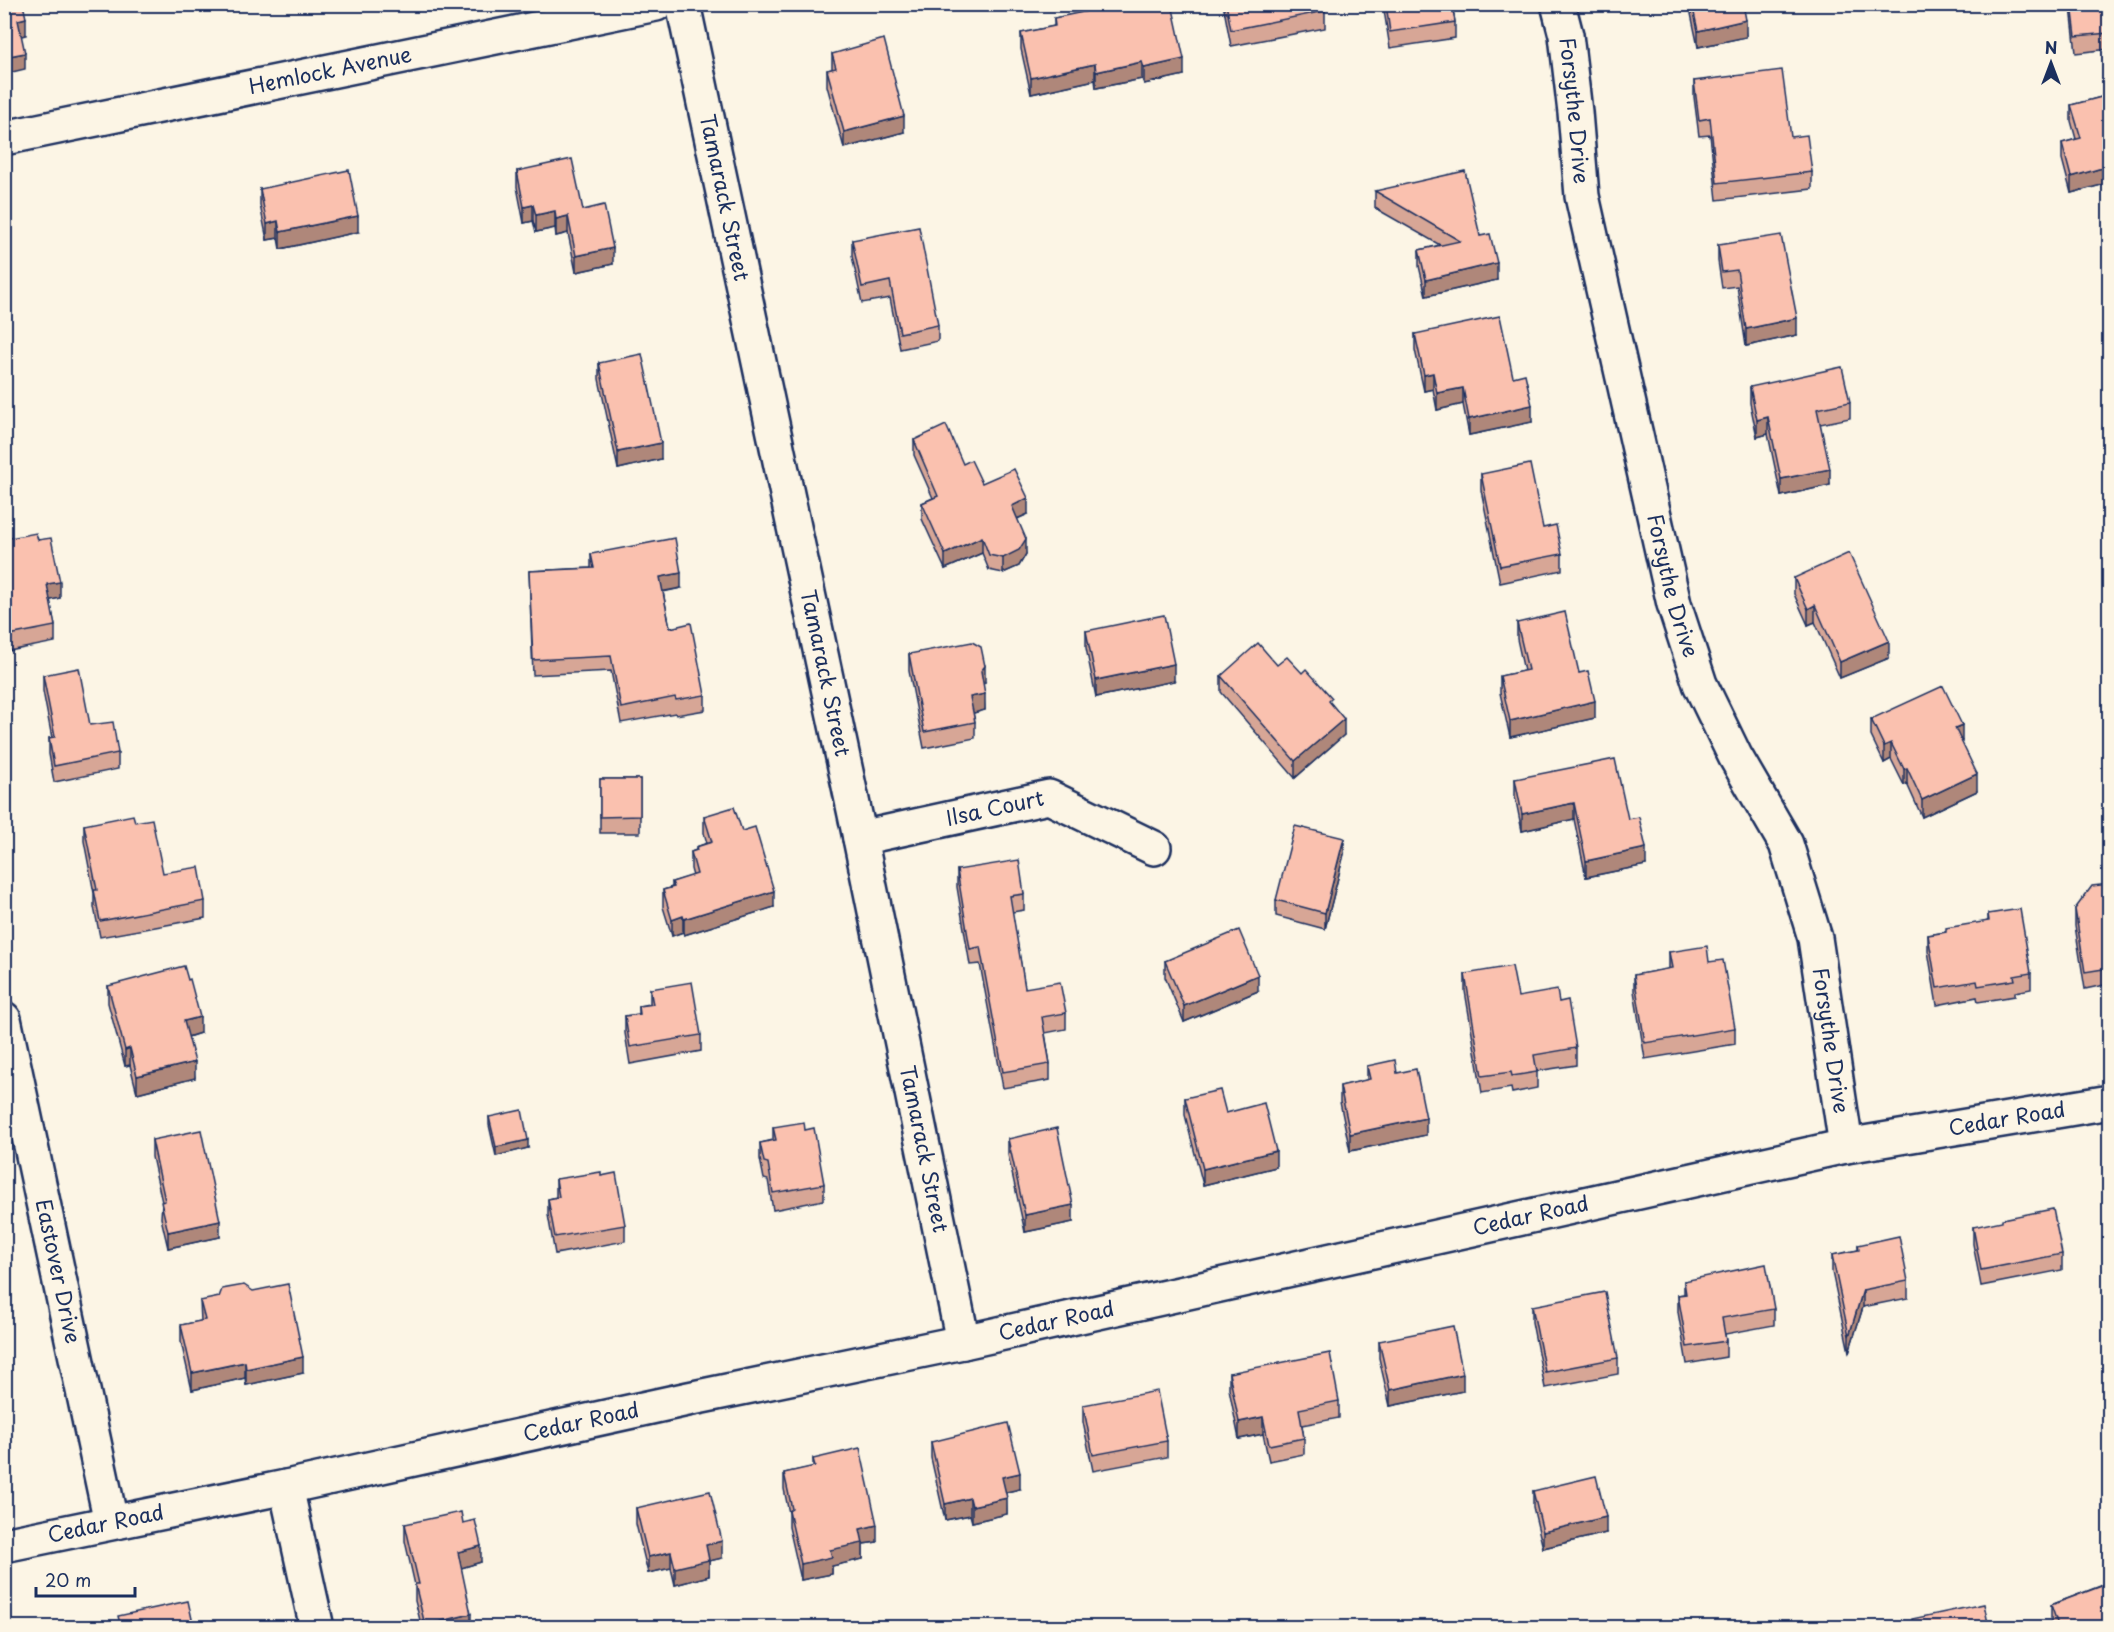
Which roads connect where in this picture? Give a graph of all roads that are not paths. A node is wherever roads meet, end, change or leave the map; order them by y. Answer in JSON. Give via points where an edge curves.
{"nodes":[{"id":1,"x":656,"y":4,"type":"edge"},
{"id":2,"x":683,"y":4,"type":"edge"},
{"id":3,"x":1558,"y":4,"type":"edge"},
{"id":4,"x":4,"y":138,"type":"edge"},
{"id":5,"x":860,"y":838,"type":"junction"},
{"id":6,"x":1154,"y":848,"type":"dead end"},
{"id":7,"x":4,"y":1019,"type":"edge"},
{"id":8,"x":2109,"y":1102,"type":"edge"},
{"id":9,"x":1846,"y":1146,"type":"junction"},
{"id":10,"x":963,"y":1342,"type":"junction"},
{"id":11,"x":286,"y":1487,"type":"junction"},
{"id":12,"x":111,"y":1522,"type":"junction"},
{"id":13,"x":4,"y":1545,"type":"edge"},
{"id":14,"x":317,"y":1628,"type":"edge"}],
"edges":[{"from":1,"to":4,"type":"street","name":"Hemlock Avenue"},
{"from":2,"to":5,"type":"street","name":"Tamarack Street"},
{"from":3,"to":9,"type":"street","name":"Forsythe Drive","via":[[1566,35],[1582,196],[1674,604],[1700,684],[1735,756],[1786,844],[1815,938]]},
{"from":5,"to":6,"type":"street","name":"Ilsa Court","via":[[1049,797]]},
{"from":5,"to":10,"type":"street","name":"Tamarack Street"},
{"from":7,"to":12,"type":"street","name":"Eastover Drive"},
{"from":8,"to":9,"type":"street","name":"Cedar Road"},
{"from":9,"to":10,"type":"street","name":"Cedar Road"},
{"from":10,"to":11,"type":"street","name":"Cedar Road"},
{"from":11,"to":12,"type":"street","name":"Cedar Road"},
{"from":11,"to":14,"type":"street"},
{"from":12,"to":13,"type":"street","name":"Cedar Road"}]}
